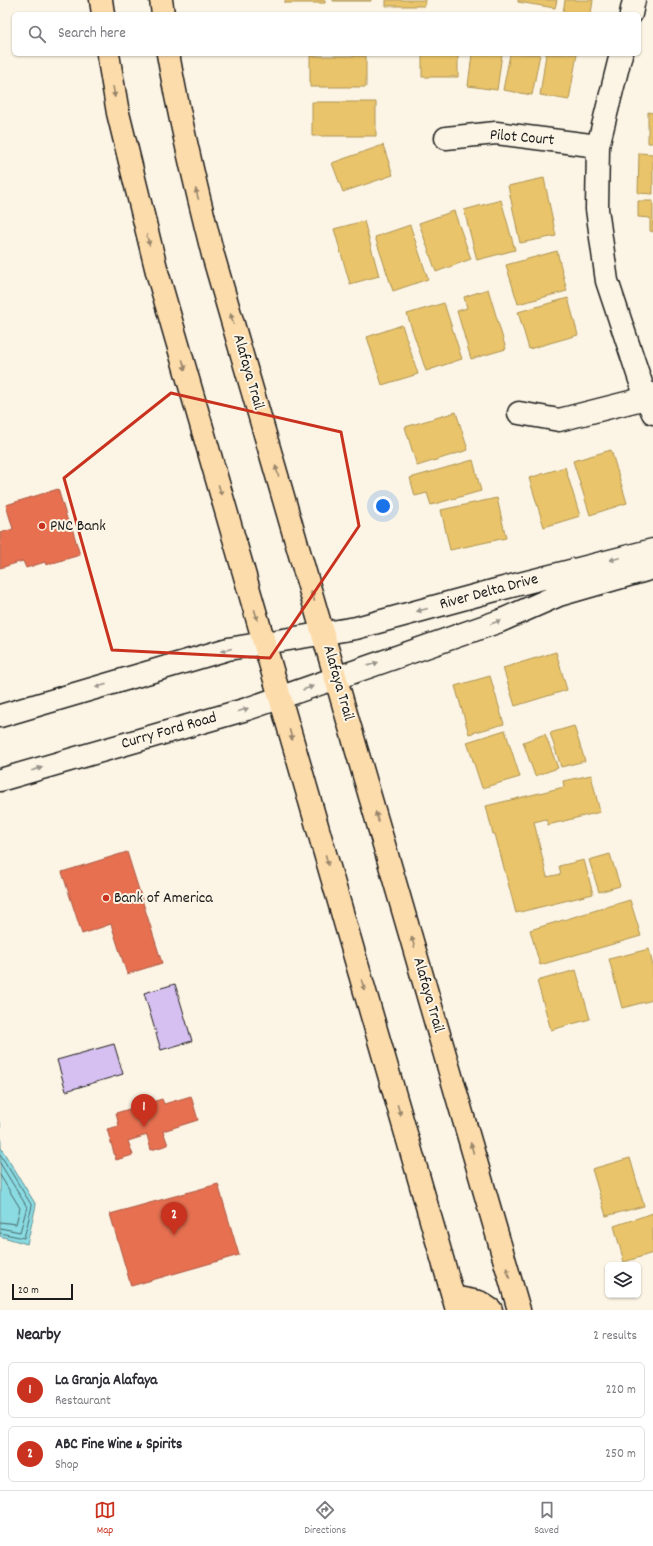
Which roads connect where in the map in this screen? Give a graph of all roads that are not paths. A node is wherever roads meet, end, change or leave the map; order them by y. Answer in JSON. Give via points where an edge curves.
{"nodes":[{"id":1,"x":101,"y":0,"type":"edge"},
{"id":2,"x":161,"y":0,"type":"edge"},
{"id":3,"x":634,"y":0,"type":"edge"},
{"id":4,"x":102,"y":12,"type":"edge"},
{"id":5,"x":163,"y":12,"type":"edge"},
{"id":6,"x":631,"y":12,"type":"edge"},
{"id":7,"x":108,"y":56,"type":"edge"},
{"id":8,"x":168,"y":56,"type":"edge"},
{"id":9,"x":620,"y":56,"type":"edge"},
{"id":10,"x":446,"y":138,"type":"dead end"},
{"id":11,"x":598,"y":146,"type":"junction"},
{"id":12,"x":651,"y":402,"type":"edge"},
{"id":13,"x":519,"y":413,"type":"dead end"},
{"id":14,"x":653,"y":550,"type":"edge"},
{"id":15,"x":653,"y":568,"type":"edge"},
{"id":16,"x":324,"y":633,"type":"junction"},
{"id":17,"x":264,"y":643,"type":"junction"},
{"id":18,"x":337,"y":677,"type":"junction"},
{"id":19,"x":279,"y":698,"type":"junction"},
{"id":20,"x":0,"y":716,"type":"edge"},
{"id":21,"x":0,"y":780,"type":"edge"},
{"id":22,"x":455,"y":1303,"type":"edge"},
{"id":23,"x":491,"y":1310,"type":"edge"},
{"id":24,"x":519,"y":1310,"type":"edge"}],
"edges":[{"from":1,"to":4,"type":"main road"},
{"from":2,"to":5,"type":"main road"},
{"from":3,"to":6,"type":"street"},
{"from":7,"to":17,"type":"main road","one_way":true,"via":[[118,113],[155,265]]},
{"from":16,"to":8,"type":"main road","name":"Alafaya Trail","one_way":true,"via":[[218,270],[178,111]]},
{"from":9,"to":11,"type":"street"},
{"from":10,"to":11,"type":"street","name":"Pilot Court","via":[[496,133]]},
{"from":11,"to":12,"type":"street","via":[[597,209],[607,281]]},
{"from":12,"to":13,"type":"street","via":[[558,420]]},
{"from":14,"to":16,"type":"street","name":"River Delta Drive","one_way":true,"via":[[356,628]]},
{"from":18,"to":15,"type":"street","name":"River Delta Drive","one_way":true,"via":[[500,620],[559,595]]},
{"from":16,"to":17,"type":"street"},
{"from":16,"to":18,"type":"main road","name":"Alafaya Trail"},
{"from":17,"to":19,"type":"main road"},
{"from":17,"to":20,"type":"street","one_way":true,"via":[[228,649]]},
{"from":19,"to":18,"type":"street","name":"Curry Ford Road","one_way":true},
{"from":24,"to":18,"type":"main road","name":"Alafaya Trail","one_way":true},
{"from":21,"to":19,"type":"street","name":"Curry Ford Road","one_way":true},
{"from":19,"to":22,"type":"main road","one_way":true},
{"from":22,"to":23,"type":"main road","via":[[479,1302]]}]}
